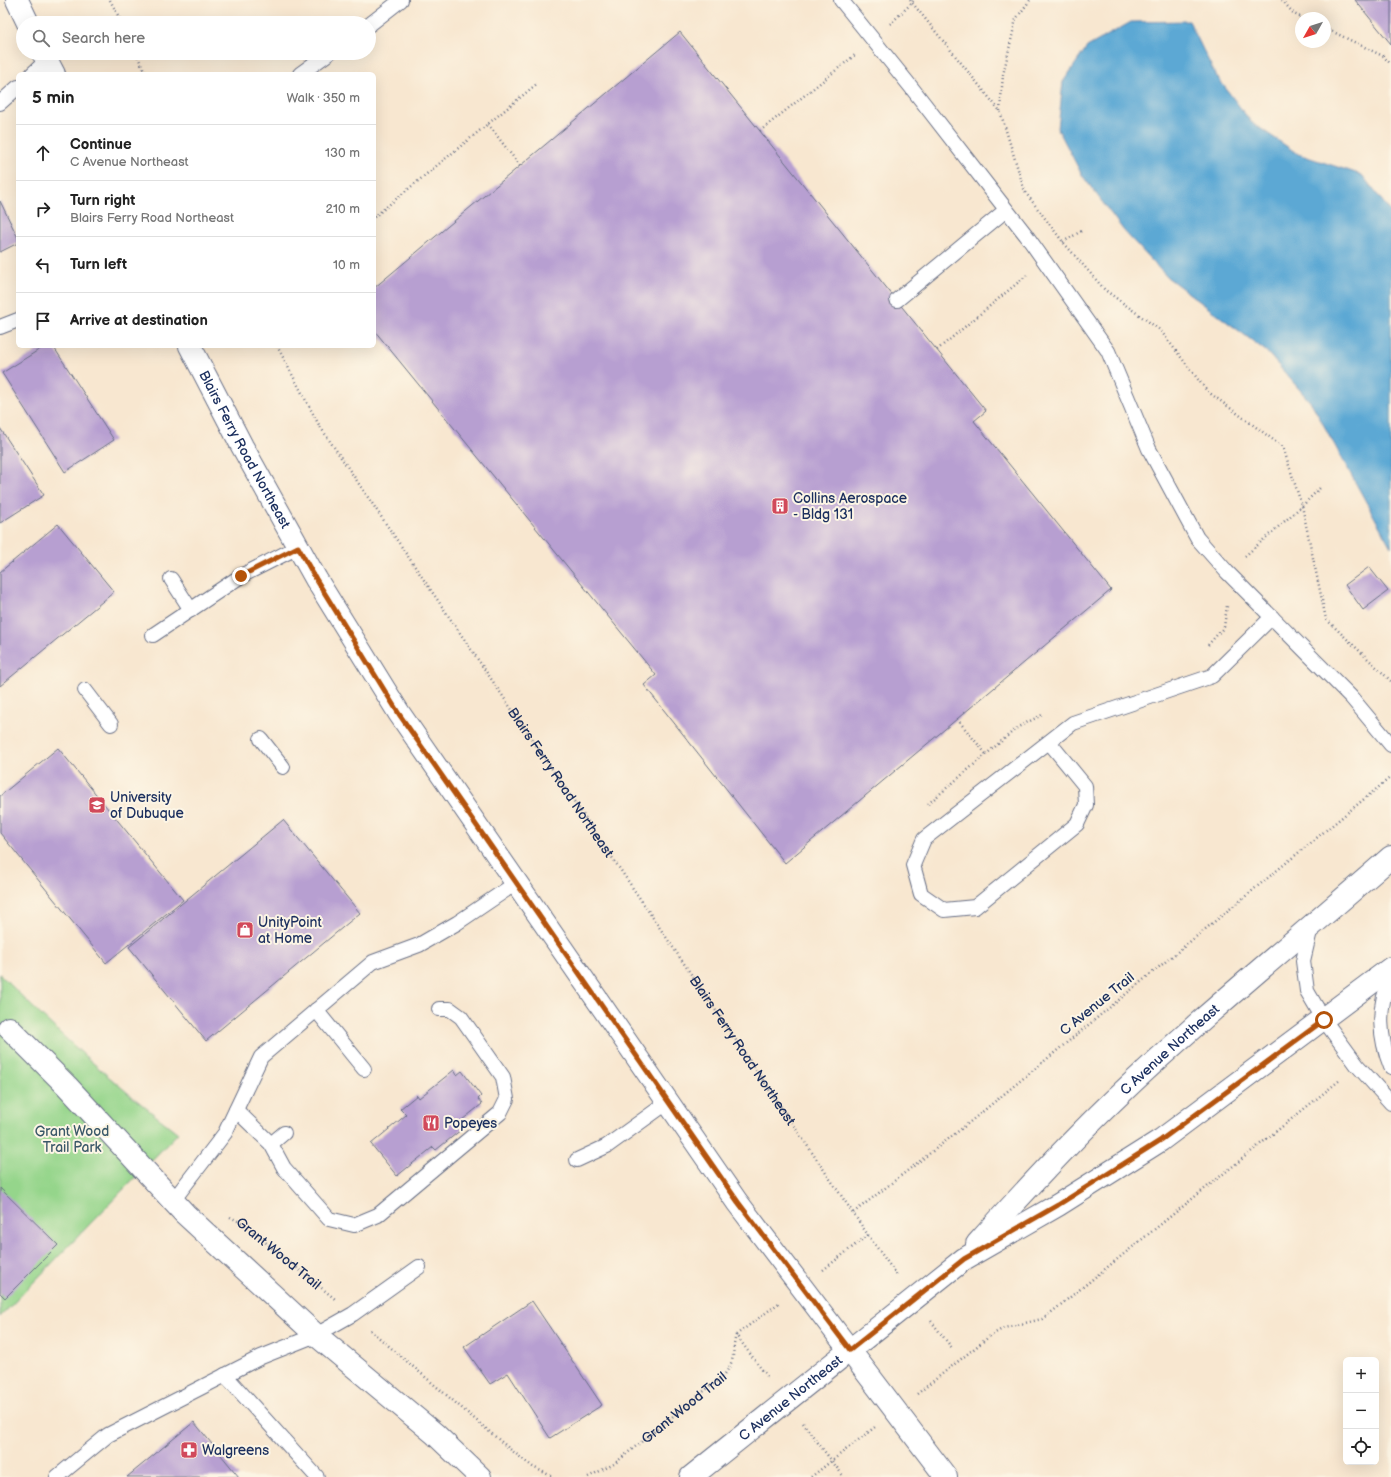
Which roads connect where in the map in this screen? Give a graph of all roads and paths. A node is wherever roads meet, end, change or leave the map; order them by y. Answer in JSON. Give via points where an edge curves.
{"nodes":[{"id":1,"x":17,"y":0,"type":"edge"},
{"id":2,"x":110,"y":0,"type":"edge"},
{"id":3,"x":401,"y":0,"type":"edge"},
{"id":4,"x":841,"y":0,"type":"edge"},
{"id":5,"x":1030,"y":0,"type":"edge"},
{"id":6,"x":1282,"y":0,"type":"edge"},
{"id":7,"x":912,"y":1,"type":"edge"},
{"id":8,"x":1295,"y":14,"type":"edge"},
{"id":9,"x":25,"y":16,"type":"edge"},
{"id":10,"x":118,"y":16,"type":"edge"},
{"id":11,"x":376,"y":20,"type":"edge"},
{"id":12,"x":1331,"y":31,"type":"edge"},
{"id":13,"x":873,"y":40,"type":"junction"},
{"id":14,"x":139,"y":60,"type":"edge"},
{"id":15,"x":319,"y":60,"type":"edge"},
{"id":16,"x":1391,"y":64,"type":"edge"},
{"id":17,"x":145,"y":72,"type":"edge"},
{"id":18,"x":303,"y":72,"type":"edge"},
{"id":19,"x":538,"y":83,"type":"dead end"},
{"id":20,"x":16,"y":88,"type":"edge"},
{"id":21,"x":0,"y":103,"type":"edge"},
{"id":22,"x":1000,"y":111,"type":"junction"},
{"id":23,"x":488,"y":124,"type":"junction"},
{"id":24,"x":760,"y":131,"type":"dead end"},
{"id":25,"x":520,"y":166,"type":"dead end"},
{"id":26,"x":1006,"y":210,"type":"junction"},
{"id":27,"x":376,"y":215,"type":"edge"},
{"id":28,"x":1083,"y":230,"type":"dead end"},
{"id":29,"x":1063,"y":242,"type":"junction"},
{"id":30,"x":1044,"y":261,"type":"junction"},
{"id":31,"x":897,"y":300,"type":"dead end"},
{"id":32,"x":16,"y":321,"type":"edge"},
{"id":33,"x":0,"y":327,"type":"edge"},
{"id":34,"x":191,"y":348,"type":"edge"},
{"id":35,"x":278,"y":348,"type":"edge"},
{"id":36,"x":937,"y":350,"type":"dead end"},
{"id":37,"x":1320,"y":488,"type":"dead end"},
{"id":38,"x":1302,"y":506,"type":"junction"},
{"id":39,"x":298,"y":547,"type":"junction"},
{"id":40,"x":1227,"y":572,"type":"junction"},
{"id":41,"x":171,"y":579,"type":"dead end"},
{"id":42,"x":1227,"y":604,"type":"dead end"},
{"id":43,"x":191,"y":610,"type":"junction"},
{"id":44,"x":1272,"y":617,"type":"junction"},
{"id":45,"x":153,"y":635,"type":"dead end"},
{"id":46,"x":1203,"y":650,"type":"dead end"},
{"id":47,"x":1391,"y":681,"type":"edge"},
{"id":48,"x":85,"y":690,"type":"dead end"},
{"id":49,"x":1051,"y":711,"type":"dead end"},
{"id":50,"x":957,"y":719,"type":"dead end"},
{"id":51,"x":111,"y":724,"type":"dead end"},
{"id":52,"x":261,"y":739,"type":"dead end"},
{"id":53,"x":1049,"y":742,"type":"junction"},
{"id":54,"x":1391,"y":745,"type":"edge"},
{"id":55,"x":986,"y":754,"type":"junction"},
{"id":56,"x":283,"y":768,"type":"dead end"},
{"id":57,"x":1391,"y":777,"type":"edge"},
{"id":58,"x":928,"y":804,"type":"dead end"},
{"id":59,"x":1391,"y":858,"type":"edge"},
{"id":60,"x":516,"y":882,"type":"junction"},
{"id":61,"x":1312,"y":927,"type":"junction"},
{"id":62,"x":1391,"y":968,"type":"edge"},
{"id":63,"x":1391,"y":979,"type":"edge"},
{"id":64,"x":439,"y":1009,"type":"dead end"},
{"id":65,"x":316,"y":1010,"type":"junction"},
{"id":66,"x":1324,"y":1020,"type":"junction"},
{"id":67,"x":9,"y":1028,"type":"dead end"},
{"id":68,"x":1391,"y":1067,"type":"edge"},
{"id":69,"x":364,"y":1069,"type":"dead end"},
{"id":70,"x":1340,"y":1080,"type":"dead end"},
{"id":71,"x":668,"y":1102,"type":"junction"},
{"id":72,"x":1391,"y":1103,"type":"edge"},
{"id":73,"x":236,"y":1110,"type":"junction"},
{"id":74,"x":284,"y":1133,"type":"dead end"},
{"id":75,"x":271,"y":1144,"type":"junction"},
{"id":76,"x":577,"y":1160,"type":"dead end"},
{"id":77,"x":179,"y":1208,"type":"junction"},
{"id":78,"x":853,"y":1213,"type":"junction"},
{"id":79,"x":228,"y":1216,"type":"dead end"},
{"id":80,"x":868,"y":1236,"type":"junction"},
{"id":81,"x":876,"y":1248,"type":"dead end"},
{"id":82,"x":849,"y":1250,"type":"dead end"},
{"id":83,"x":964,"y":1259,"type":"junction"},
{"id":84,"x":419,"y":1267,"type":"dead end"},
{"id":85,"x":338,"y":1301,"type":"dead end"},
{"id":86,"x":747,"y":1326,"type":"dead end"},
{"id":87,"x":316,"y":1335,"type":"junction"},
{"id":88,"x":736,"y":1335,"type":"junction"},
{"id":89,"x":384,"y":1341,"type":"dead end"},
{"id":90,"x":850,"y":1350,"type":"junction"},
{"id":91,"x":750,"y":1354,"type":"dead end"},
{"id":92,"x":952,"y":1367,"type":"dead end"},
{"id":93,"x":225,"y":1375,"type":"junction"},
{"id":94,"x":57,"y":1477,"type":"edge"},
{"id":95,"x":316,"y":1477,"type":"edge"},
{"id":96,"x":480,"y":1477,"type":"edge"},
{"id":97,"x":553,"y":1477,"type":"edge"},
{"id":98,"x":588,"y":1477,"type":"edge"},
{"id":99,"x":691,"y":1477,"type":"edge"},
{"id":100,"x":811,"y":1477,"type":"edge"},
{"id":101,"x":844,"y":1477,"type":"edge"},
{"id":102,"x":946,"y":1477,"type":"edge"}],
"edges":[{"from":1,"to":9,"type":"main road"},
{"from":2,"to":10,"type":"path"},
{"from":3,"to":11,"type":"lane"},
{"from":4,"to":13,"type":"lane"},
{"from":5,"to":22,"type":"path","via":[[1016,19],[1002,75]]},
{"from":6,"to":8,"type":"path"},
{"from":7,"to":13,"type":"path"},
{"from":7,"to":22,"type":"path"},
{"from":12,"to":16,"type":"path","via":[[1383,56]]},
{"from":13,"to":24,"type":"path"},
{"from":13,"to":26,"type":"lane"},
{"from":14,"to":17,"type":"path"},
{"from":15,"to":18,"type":"lane"},
{"from":19,"to":23,"type":"path"},
{"from":20,"to":21,"type":"lane"},
{"from":22,"to":29,"type":"path","via":[[1025,192]]},
{"from":23,"to":25,"type":"path"},
{"from":23,"to":27,"type":"path"},
{"from":26,"to":30,"type":"lane"},
{"from":26,"to":31,"type":"lane"},
{"from":28,"to":29,"type":"path"},
{"from":29,"to":30,"type":"path"},
{"from":29,"to":38,"type":"path","via":[[1105,290],[1160,330],[1208,391],[1283,447]]},
{"from":30,"to":36,"type":"path"},
{"from":30,"to":40,"type":"lane","via":[[1108,350],[1149,449],[1197,538]]},
{"from":32,"to":33,"type":"lane"},
{"from":34,"to":39,"type":"main road","name":"Blairs Ferry Road Northeast"},
{"from":35,"to":78,"type":"path","name":"Blairs Ferry Road Northeast","via":[[319,425]]},
{"from":37,"to":38,"type":"path"},
{"from":38,"to":40,"type":"path"},
{"from":38,"to":47,"type":"path","via":[[1326,619]]},
{"from":39,"to":43,"type":"lane","via":[[241,576]]},
{"from":39,"to":60,"type":"main road","name":"Blairs Ferry Road Northeast","via":[[399,714]]},
{"from":40,"to":44,"type":"lane"},
{"from":41,"to":43,"type":"lane"},
{"from":42,"to":46,"type":"path","via":[[1224,627]]},
{"from":43,"to":45,"type":"lane"},
{"from":44,"to":53,"type":"lane","via":[[1212,676],[1073,723]]},
{"from":44,"to":54,"type":"lane","via":[[1351,697]]},
{"from":48,"to":51,"type":"lane"},
{"from":49,"to":55,"type":"path","via":[[1018,727]]},
{"from":50,"to":55,"type":"path"},
{"from":52,"to":56,"type":"lane"},
{"from":53,"to":53,"type":"lane","via":[[924,839],[913,865],[921,894],[944,910],[975,907],[1077,824],[1086,805],[1085,786]]},
{"from":55,"to":58,"type":"path"},
{"from":57,"to":78,"type":"path","name":"C Avenue Trail","via":[[965,1126]]},
{"from":59,"to":61,"type":"main road","name":"C Avenue Northeast"},
{"from":60,"to":65,"type":"lane","via":[[457,924],[418,945],[373,962]]},
{"from":60,"to":71,"type":"main road","name":"Blairs Ferry Road Northeast"},
{"from":61,"to":66,"type":"lane","via":[[1303,961],[1307,991]]},
{"from":61,"to":83,"type":"main road","name":"C Avenue Northeast","via":[[1207,1016],[1114,1100],[1037,1178]]},
{"from":62,"to":66,"type":"main road","name":"C Avenue Northeast"},
{"from":63,"to":68,"type":"lane","via":[[1382,1008],[1381,1029],[1384,1049]]},
{"from":64,"to":75,"type":"lane","via":[[450,1009],[461,1017],[503,1077],[507,1099],[500,1113],[378,1215],[354,1225],[329,1219],[284,1168]]},
{"from":65,"to":69,"type":"lane"},
{"from":65,"to":73,"type":"lane","via":[[261,1057]]},
{"from":66,"to":72,"type":"lane","via":[[1357,1065]]},
{"from":66,"to":83,"type":"main road","name":"C Avenue Northeast","via":[[1161,1140],[1058,1205]]},
{"from":67,"to":77,"type":"main road","via":[[67,1086]]},
{"from":70,"to":92,"type":"path","via":[[1053,1311],[1042,1319],[1004,1328]]},
{"from":71,"to":76,"type":"lane","via":[[607,1146]]},
{"from":71,"to":90,"type":"main road","name":"Blairs Ferry Road Northeast","via":[[738,1202]]},
{"from":73,"to":75,"type":"lane"},
{"from":73,"to":77,"type":"lane"},
{"from":74,"to":75,"type":"lane"},
{"from":77,"to":87,"type":"main road"},
{"from":78,"to":80,"type":"path"},
{"from":79,"to":85,"type":"path","name":"Grant Wood Trail","via":[[242,1223]]},
{"from":80,"to":81,"type":"path"},
{"from":80,"to":82,"type":"path"},
{"from":83,"to":90,"type":"main road","name":"C Avenue Northeast"},
{"from":84,"to":87,"type":"lane","via":[[353,1314]]},
{"from":86,"to":88,"type":"path"},
{"from":87,"to":93,"type":"lane"},
{"from":87,"to":96,"type":"main road","via":[[435,1434]]},
{"from":88,"to":91,"type":"path"},
{"from":88,"to":98,"type":"path","name":"Grant Wood Trail","via":[[734,1357],[724,1375],[614,1464]]},
{"from":89,"to":97,"type":"path","via":[[533,1467]]},
{"from":90,"to":99,"type":"main road","name":"C Avenue Northeast"},
{"from":90,"to":102,"type":"main road","name":"Blairs Ferry Road Northeast"},
{"from":93,"to":94,"type":"lane","via":[[108,1435]]},
{"from":93,"to":95,"type":"lane"},
{"from":100,"to":101,"type":"path","via":[[832,1461]]}]}
